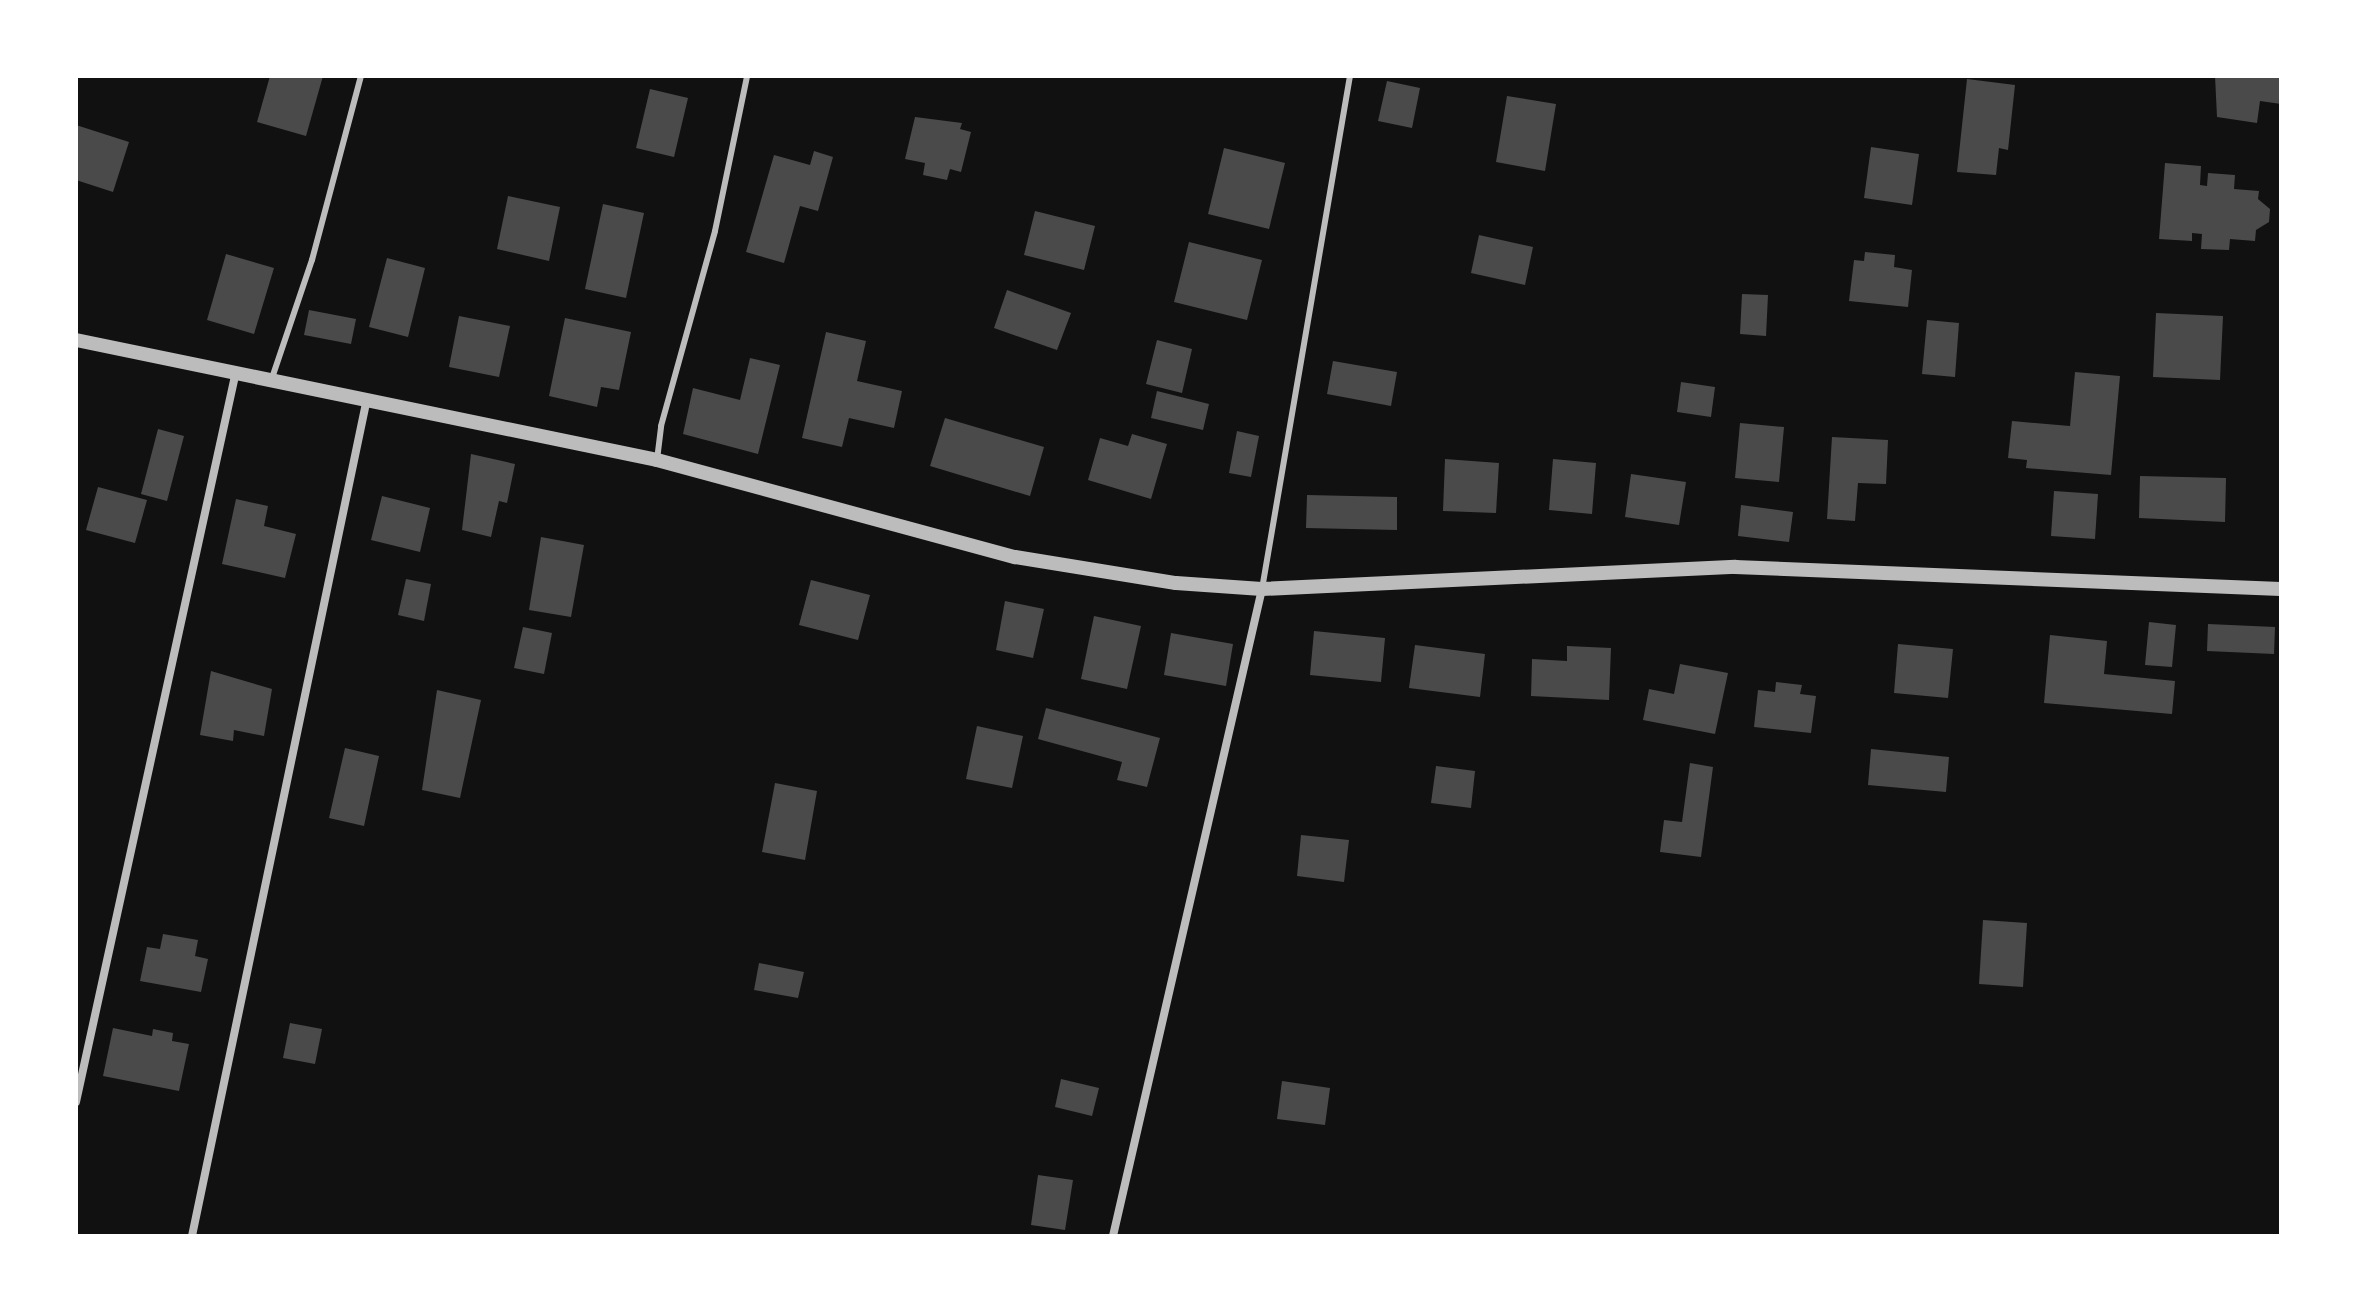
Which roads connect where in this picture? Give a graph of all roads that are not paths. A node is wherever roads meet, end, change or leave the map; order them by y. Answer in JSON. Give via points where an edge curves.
{"nodes":[{"id":1,"x":361,"y":76,"type":"edge"},
{"id":2,"x":747,"y":76,"type":"edge"},
{"id":3,"x":1350,"y":76,"type":"edge"},
{"id":4,"x":76,"y":340,"type":"edge"},
{"id":5,"x":236,"y":371,"type":"junction"},
{"id":6,"x":272,"y":378,"type":"junction"},
{"id":7,"x":367,"y":398,"type":"junction"},
{"id":8,"x":657,"y":460,"type":"junction"},
{"id":9,"x":1262,"y":589,"type":"junction"},
{"id":10,"x":2281,"y":589,"type":"edge"},
{"id":11,"x":76,"y":1102,"type":"edge"},
{"id":12,"x":192,"y":1236,"type":"edge"},
{"id":13,"x":1113,"y":1236,"type":"edge"}],
"edges":[{"from":1,"to":6,"type":"lane","via":[[312,260]]},
{"from":2,"to":8,"type":"lane","via":[[715,231],[661,426]]},
{"from":3,"to":9,"type":"lane"},
{"from":4,"to":5,"type":"street"},
{"from":5,"to":6,"type":"street"},
{"from":5,"to":11,"type":"street"},
{"from":6,"to":7,"type":"street"},
{"from":7,"to":8,"type":"street"},
{"from":7,"to":12,"type":"street"},
{"from":8,"to":9,"type":"street","via":[[1015,557],[1176,583]]},
{"from":9,"to":10,"type":"street","via":[[1735,567]]},
{"from":9,"to":13,"type":"street"}]}
